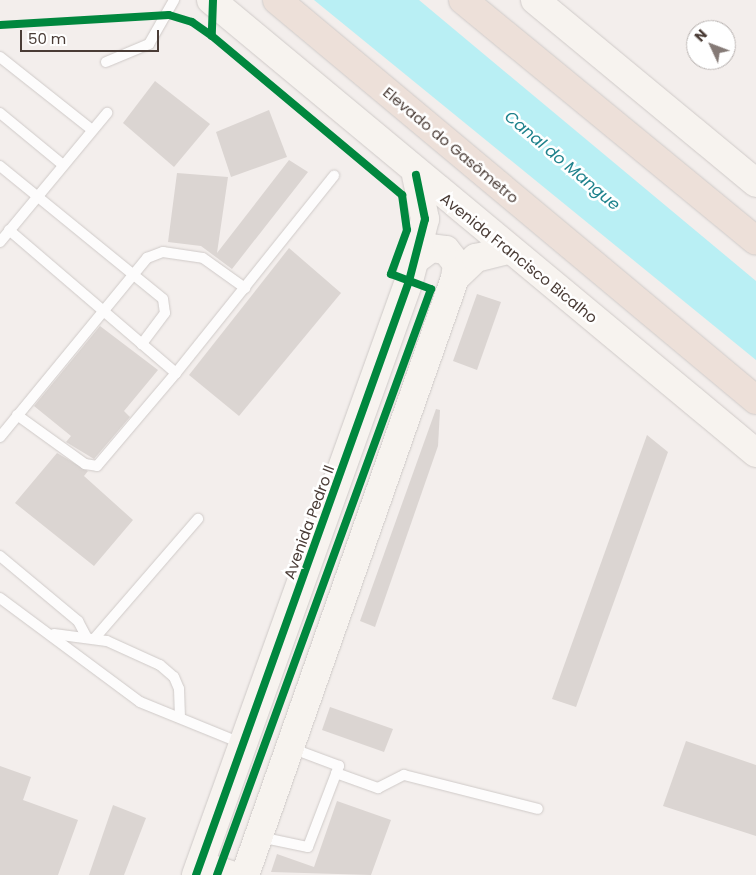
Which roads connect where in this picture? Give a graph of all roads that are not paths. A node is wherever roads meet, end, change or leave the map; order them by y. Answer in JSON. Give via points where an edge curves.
{"nodes":[{"id":1,"x":174,"y":0,"type":"edge"},
{"id":2,"x":278,"y":0,"type":"edge"},
{"id":3,"x":463,"y":0,"type":"edge"},
{"id":4,"x":535,"y":0,"type":"edge"},
{"id":5,"x":212,"y":1,"type":"edge"},
{"id":6,"x":0,"y":57,"type":"edge"},
{"id":7,"x":106,"y":62,"type":"dead end"},
{"id":8,"x":107,"y":112,"type":"dead end"},
{"id":9,"x":0,"y":113,"type":"edge"},
{"id":10,"x":92,"y":130,"type":"junction"},
{"id":11,"x":63,"y":165,"type":"junction"},
{"id":12,"x":0,"y":166,"type":"edge"},
{"id":13,"x":669,"y":170,"type":"junction"},
{"id":14,"x":416,"y":175,"type":"junction"},
{"id":15,"x":334,"y":176,"type":"dead end"},
{"id":16,"x":756,"y":183,"type":"edge"},
{"id":17,"x":38,"y":196,"type":"junction"},
{"id":18,"x":756,"y":217,"type":"edge"},
{"id":19,"x":9,"y":230,"type":"junction"},
{"id":20,"x":0,"y":242,"type":"edge"},
{"id":21,"x":756,"y":242,"type":"edge"},
{"id":22,"x":509,"y":250,"type":"junction"},
{"id":23,"x":415,"y":260,"type":"junction"},
{"id":24,"x":133,"y":271,"type":"junction"},
{"id":25,"x":455,"y":278,"type":"junction"},
{"id":26,"x":244,"y":288,"type":"junction"},
{"id":27,"x":101,"y":309,"type":"junction"},
{"id":28,"x":142,"y":344,"type":"junction"},
{"id":29,"x":176,"y":374,"type":"junction"},
{"id":30,"x":755,"y":399,"type":"edge"},
{"id":31,"x":17,"y":416,"type":"junction"},
{"id":32,"x":0,"y":437,"type":"edge"},
{"id":33,"x":756,"y":453,"type":"edge"},
{"id":34,"x":198,"y":519,"type":"dead end"},
{"id":35,"x":0,"y":556,"type":"edge"},
{"id":36,"x":0,"y":598,"type":"edge"},
{"id":37,"x":52,"y":634,"type":"junction"},
{"id":38,"x":90,"y":638,"type":"junction"},
{"id":39,"x":180,"y":717,"type":"junction"},
{"id":40,"x":244,"y":745,"type":"junction"},
{"id":41,"x":291,"y":748,"type":"junction"},
{"id":42,"x":336,"y":772,"type":"junction"},
{"id":43,"x":538,"y":810,"type":"dead end"},
{"id":44,"x":259,"y":836,"type":"junction"},
{"id":45,"x":198,"y":870,"type":"edge"},
{"id":46,"x":230,"y":875,"type":"edge"},
{"id":47,"x":245,"y":875,"type":"edge"}],
"edges":[{"from":1,"to":7,"type":"lane","via":[[149,44]]},
{"from":2,"to":30,"type":"highway","name":"Elevado do Gasômetro"},
{"from":3,"to":13,"type":"highway"},
{"from":4,"to":16,"type":"street"},
{"from":5,"to":14,"type":"street","name":"Avenida Francisco Bicalho"},
{"from":6,"to":10,"type":"lane"},
{"from":8,"to":10,"type":"lane"},
{"from":9,"to":11,"type":"lane"},
{"from":10,"to":11,"type":"lane"},
{"from":11,"to":17,"type":"lane"},
{"from":12,"to":17,"type":"lane"},
{"from":13,"to":18,"type":"highway"},
{"from":13,"to":21,"type":"highway"},
{"from":14,"to":22,"type":"street","name":"Avenida Francisco Bicalho"},
{"from":14,"to":23,"type":"street","name":"Avenida Pedro II","via":[[426,212]]},
{"from":15,"to":26,"type":"lane"},
{"from":17,"to":19,"type":"lane"},
{"from":17,"to":24,"type":"lane"},
{"from":19,"to":20,"type":"lane"},
{"from":19,"to":27,"type":"lane"},
{"from":22,"to":25,"type":"street","via":[[476,258]]},
{"from":22,"to":33,"type":"street","name":"Avenida Francisco Bicalho"},
{"from":23,"to":25,"type":"street","via":[[430,248],[446,250],[457,264]]},
{"from":23,"to":40,"type":"street","name":"Avenida Pedro II"},
{"from":24,"to":26,"type":"lane","via":[[154,254],[186,254],[215,264]]},
{"from":24,"to":27,"type":"lane"},
{"from":24,"to":28,"type":"lane","via":[[166,307]]},
{"from":25,"to":41,"type":"street"},
{"from":26,"to":29,"type":"lane"},
{"from":27,"to":28,"type":"lane"},
{"from":27,"to":31,"type":"lane"},
{"from":28,"to":29,"type":"lane"},
{"from":29,"to":31,"type":"lane","via":[[97,466],[85,464]]},
{"from":31,"to":32,"type":"lane"},
{"from":34,"to":38,"type":"lane"},
{"from":35,"to":38,"type":"lane","via":[[78,621]]},
{"from":36,"to":37,"type":"lane"},
{"from":37,"to":38,"type":"lane"},
{"from":37,"to":39,"type":"lane","via":[[140,702]]},
{"from":38,"to":39,"type":"lane","via":[[160,665],[174,677]]},
{"from":39,"to":40,"type":"lane"},
{"from":40,"to":45,"type":"street","name":"Avenida Pedro II"},
{"from":41,"to":42,"type":"lane","via":[[337,763]]},
{"from":41,"to":44,"type":"street"},
{"from":42,"to":43,"type":"lane","via":[[378,788],[404,775]]},
{"from":42,"to":44,"type":"lane","via":[[308,847]]},
{"from":44,"to":47,"type":"street"},
{"from":45,"to":46,"type":"street"}]}
